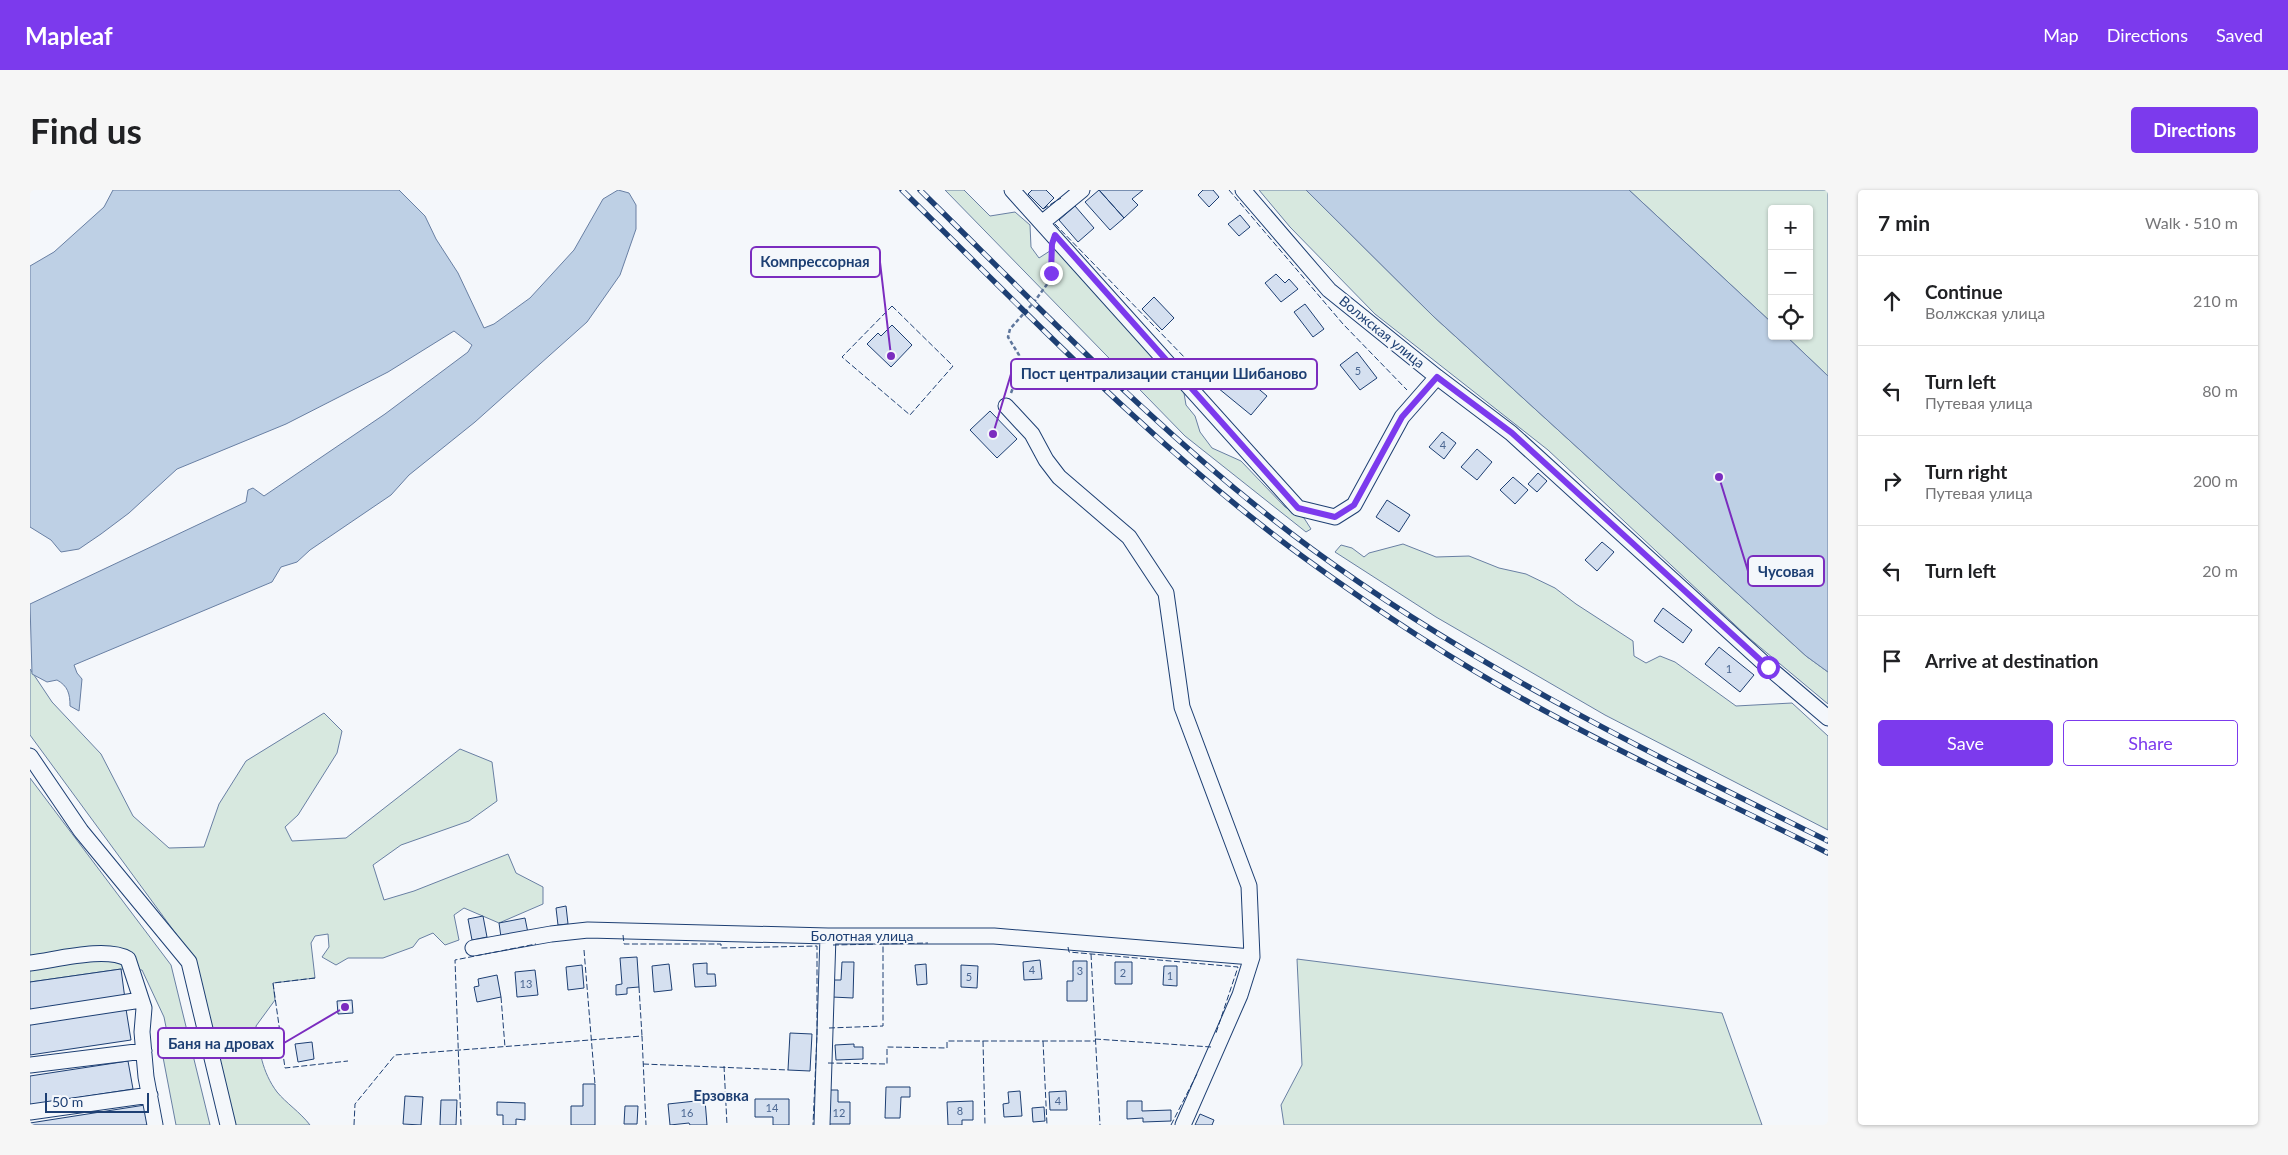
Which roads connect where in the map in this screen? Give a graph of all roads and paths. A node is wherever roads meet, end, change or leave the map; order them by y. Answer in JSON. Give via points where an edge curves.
{"nodes":[{"id":1,"x":1012,"y":190,"type":"edge"},
{"id":2,"x":1082,"y":190,"type":"edge"},
{"id":3,"x":1243,"y":190,"type":"edge"},
{"id":4,"x":1043,"y":222,"type":"junction"},
{"id":5,"x":1055,"y":235,"type":"junction"},
{"id":6,"x":1437,"y":377,"type":"junction"},
{"id":7,"x":1014,"y":382,"type":"dead end"},
{"id":8,"x":1006,"y":406,"type":"dead end"},
{"id":9,"x":1828,"y":718,"type":"edge"},
{"id":10,"x":30,"y":756,"type":"edge"},
{"id":11,"x":828,"y":936,"type":"junction"},
{"id":12,"x":473,"y":948,"type":"dead end"},
{"id":13,"x":1252,"y":957,"type":"junction"},
{"id":14,"x":30,"y":963,"type":"edge"},
{"id":15,"x":141,"y":1000,"type":"junction"},
{"id":16,"x":30,"y":1016,"type":"edge"},
{"id":17,"x":144,"y":1051,"type":"junction"},
{"id":18,"x":30,"y":1065,"type":"edge"},
{"id":19,"x":150,"y":1095,"type":"junction"},
{"id":20,"x":30,"y":1112,"type":"edge"},
{"id":21,"x":155,"y":1125,"type":"edge"},
{"id":22,"x":228,"y":1125,"type":"edge"},
{"id":23,"x":822,"y":1125,"type":"edge"},
{"id":24,"x":1182,"y":1125,"type":"edge"}],
"edges":[{"from":1,"to":4,"type":"street"},
{"from":2,"to":4,"type":"street"},
{"from":3,"to":6,"type":"street","name":"Волжская улица","via":[[1329,290]]},
{"from":4,"to":5,"type":"street"},
{"from":5,"to":6,"type":"street","via":[[1298,508],[1335,517],[1354,505],[1402,417]]},
{"from":5,"to":7,"type":"path","via":[[1048,283],[1010,329],[1008,337],[1019,355],[1020,369]]},
{"from":6,"to":9,"type":"street","name":"Волжская улица","via":[[1512,433]]},
{"from":8,"to":13,"type":"street","via":[[1032,434],[1059,476],[1129,537],[1166,593],[1182,707],[1249,886]]},
{"from":10,"to":22,"type":"street","via":[[82,831],[189,962]]},
{"from":11,"to":12,"type":"street","name":"Болотная улица","via":[[588,930]]},
{"from":11,"to":13,"type":"street","name":"Болотная улица","via":[[994,936]]},
{"from":11,"to":23,"type":"street"},
{"from":13,"to":24,"type":"street","via":[[1240,995]]},
{"from":14,"to":15,"type":"street","via":[[120,954],[128,959]]},
{"from":15,"to":16,"type":"street"},
{"from":15,"to":17,"type":"street","via":[[144,1008]]},
{"from":17,"to":18,"type":"street"},
{"from":17,"to":19,"type":"street"},
{"from":19,"to":20,"type":"street"},
{"from":19,"to":21,"type":"street"}]}
